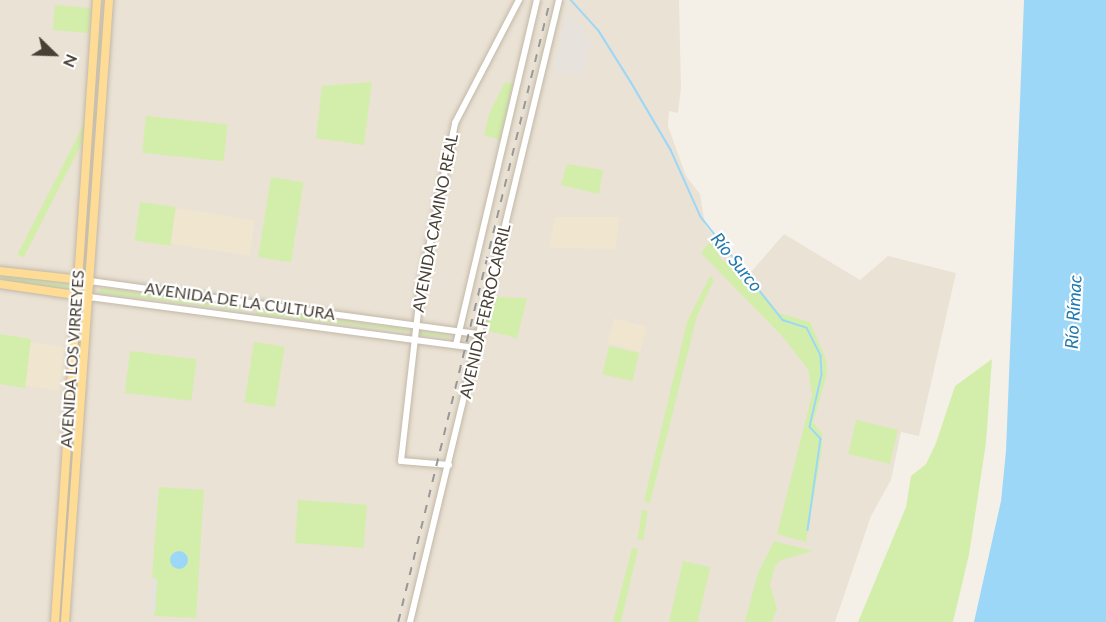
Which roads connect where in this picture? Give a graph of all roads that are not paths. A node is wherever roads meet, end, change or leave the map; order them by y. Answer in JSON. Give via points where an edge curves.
{"nodes":[{"id":1,"x":97,"y":0,"type":"edge"},
{"id":2,"x":109,"y":0,"type":"edge"},
{"id":3,"x":519,"y":0,"type":"edge"},
{"id":4,"x":537,"y":0,"type":"edge"},
{"id":5,"x":559,"y":0,"type":"edge"},
{"id":6,"x":0,"y":271,"type":"edge"},
{"id":7,"x":78,"y":280,"type":"junction"},
{"id":8,"x":90,"y":281,"type":"junction"},
{"id":9,"x":0,"y":284,"type":"edge"},
{"id":10,"x":77,"y":295,"type":"junction"},
{"id":11,"x":89,"y":297,"type":"junction"},
{"id":12,"x":415,"y":326,"type":"junction"},
{"id":13,"x":460,"y":332,"type":"junction"},
{"id":14,"x":479,"y":334,"type":"junction"},
{"id":15,"x":413,"y":340,"type":"junction"},
{"id":16,"x":456,"y":345,"type":"junction"},
{"id":17,"x":476,"y":348,"type":"junction"},
{"id":18,"x":448,"y":465,"type":"junction"},
{"id":19,"x":56,"y":622,"type":"edge"},
{"id":20,"x":65,"y":622,"type":"edge"},
{"id":21,"x":410,"y":622,"type":"edge"}],
"edges":[{"from":1,"to":7,"type":"main road","name":"AVENIDA LOS VIRREYES"},
{"from":2,"to":8,"type":"main road","name":"AVENIDA LOS VIRREYES"},
{"from":3,"to":12,"type":"street","name":"AVENIDA CAMINO REAL","via":[[455,123]]},
{"from":4,"to":13,"type":"street","name":"AVENIDA FERROCARRIL"},
{"from":5,"to":14,"type":"street","name":"AVENIDA FERROCARRIL"},
{"from":6,"to":7,"type":"main road","name":"AVENIDA DE LA CULTURA"},
{"from":7,"to":8,"type":"main road","name":"AVENIDA DE LA CULTURA"},
{"from":7,"to":10,"type":"main road","name":"AVENIDA LOS VIRREYES"},
{"from":8,"to":11,"type":"main road","name":"AVENIDA LOS VIRREYES"},
{"from":8,"to":12,"type":"street","name":"AVENIDA DE LA CULTURA"},
{"from":9,"to":10,"type":"main road","name":"AVENIDA DE LA CULTURA"},
{"from":10,"to":11,"type":"main road","name":"AVENIDA DE LA CULTURA"},
{"from":10,"to":19,"type":"main road","name":"AVENIDA LOS VIRREYES"},
{"from":11,"to":15,"type":"street","name":"AVENIDA DE LA CULTURA"},
{"from":11,"to":20,"type":"main road","name":"AVENIDA LOS VIRREYES"},
{"from":12,"to":13,"type":"street","name":"AVENIDA DE LA CULTURA"},
{"from":12,"to":15,"type":"street","name":"AVENIDA CAMINO REAL"},
{"from":13,"to":14,"type":"street","name":"AVENIDA DE LA CULTURA"},
{"from":13,"to":16,"type":"street","name":"AVENIDA FERROCARRIL"},
{"from":14,"to":17,"type":"street","name":"AVENIDA FERROCARRIL"},
{"from":15,"to":16,"type":"street","name":"AVENIDA DE LA CULTURA"},
{"from":15,"to":18,"type":"street","name":"AVENIDA CAMINO REAL","via":[[401,461]]},
{"from":16,"to":17,"type":"street","name":"AVENIDA DE LA CULTURA"},
{"from":17,"to":18,"type":"street","name":"AVENIDA FERROCARRIL"},
{"from":18,"to":21,"type":"street","name":"AVENIDA FERROCARRIL"}]}
